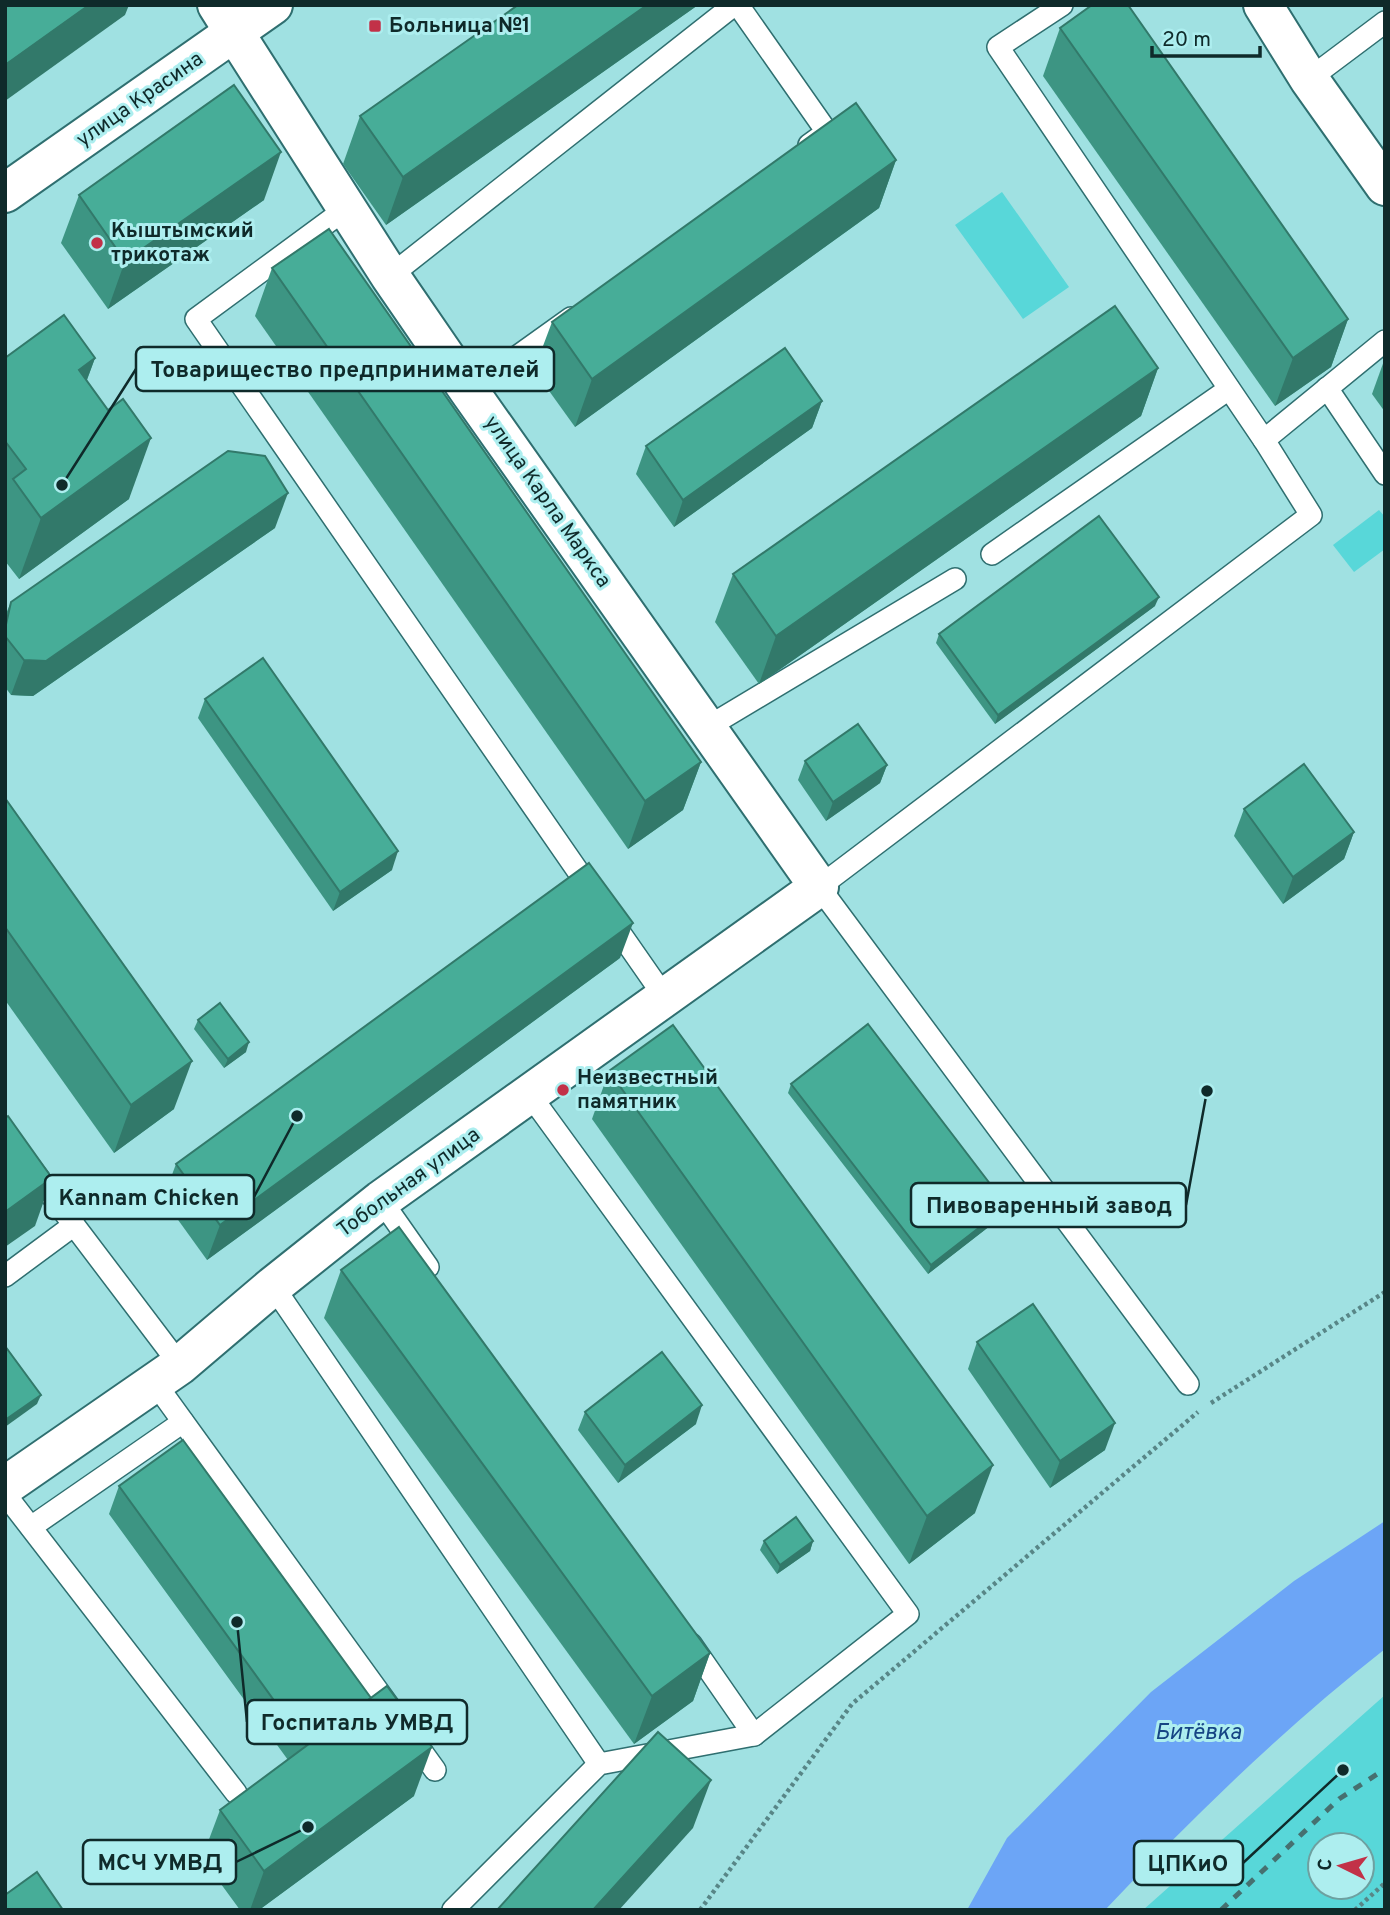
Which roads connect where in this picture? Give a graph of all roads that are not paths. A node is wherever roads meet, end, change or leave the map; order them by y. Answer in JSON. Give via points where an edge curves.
{"nodes":[{"id":1,"x":273,"y":5,"type":"edge"},
{"id":2,"x":736,"y":5,"type":"edge"},
{"id":3,"x":1062,"y":5,"type":"edge"},
{"id":4,"x":1263,"y":5,"type":"edge"},
{"id":5,"x":225,"y":19,"type":"edge"},
{"id":6,"x":1385,"y":22,"type":"edge"},
{"id":7,"x":1308,"y":79,"type":"junction"},
{"id":8,"x":793,"y":157,"type":"edge"},
{"id":9,"x":1385,"y":186,"type":"edge"},
{"id":10,"x":5,"y":193,"type":"edge"},
{"id":11,"x":347,"y":208,"type":"junction"},
{"id":12,"x":390,"y":275,"type":"junction"},
{"id":13,"x":592,"y":302,"type":"edge"},
{"id":14,"x":1385,"y":341,"type":"edge"},
{"id":15,"x":1327,"y":388,"type":"junction"},
{"id":16,"x":1229,"y":389,"type":"junction"},
{"id":17,"x":469,"y":391,"type":"junction"},
{"id":18,"x":1264,"y":440,"type":"junction"},
{"id":19,"x":1385,"y":474,"type":"edge"},
{"id":20,"x":992,"y":554,"type":"dead end"},
{"id":21,"x":955,"y":579,"type":"dead end"},
{"id":22,"x":706,"y":728,"type":"junction"},
{"id":23,"x":819,"y":887,"type":"junction"},
{"id":24,"x":666,"y":999,"type":"junction"},
{"id":25,"x":530,"y":1095,"type":"junction"},
{"id":26,"x":5,"y":1134,"type":"edge"},
{"id":27,"x":381,"y":1200,"type":"junction"},
{"id":28,"x":74,"y":1225,"type":"junction"},
{"id":29,"x":5,"y":1276,"type":"edge"},
{"id":30,"x":437,"y":1280,"type":"edge"},
{"id":31,"x":273,"y":1286,"type":"junction"},
{"id":32,"x":167,"y":1374,"type":"junction"},
{"id":33,"x":1188,"y":1384,"type":"dead end"},
{"id":34,"x":183,"y":1422,"type":"junction"},
{"id":35,"x":5,"y":1486,"type":"edge"},
{"id":36,"x":5,"y":1494,"type":"edge"},
{"id":37,"x":31,"y":1527,"type":"junction"},
{"id":38,"x":675,"y":1622,"type":"edge"},
{"id":39,"x":754,"y":1735,"type":"junction"},
{"id":40,"x":599,"y":1764,"type":"junction"},
{"id":41,"x":435,"y":1770,"type":"edge"},
{"id":42,"x":236,"y":1793,"type":"dead end"},
{"id":43,"x":453,"y":1910,"type":"edge"}],
"edges":[{"from":1,"to":5,"type":"street","name":"улица Красина"},
{"from":2,"to":8,"type":"lane","via":[[827,132]]},
{"from":2,"to":12,"type":"lane"},
{"from":3,"to":16,"type":"lane","via":[[998,47]]},
{"from":4,"to":7,"type":"street"},
{"from":5,"to":10,"type":"street","name":"улица Красина"},
{"from":5,"to":11,"type":"street","name":"улица Карла Маркса"},
{"from":6,"to":7,"type":"lane"},
{"from":7,"to":9,"type":"street"},
{"from":11,"to":12,"type":"street","name":"улица Карла Маркса"},
{"from":11,"to":24,"type":"lane","via":[[196,319]]},
{"from":12,"to":17,"type":"street","name":"улица Карла Маркса"},
{"from":13,"to":17,"type":"lane"},
{"from":14,"to":15,"type":"lane"},
{"from":15,"to":18,"type":"lane"},
{"from":15,"to":19,"type":"lane"},
{"from":16,"to":18,"type":"lane"},
{"from":16,"to":20,"type":"lane"},
{"from":17,"to":22,"type":"street","name":"улица Карла Маркса"},
{"from":18,"to":23,"type":"lane","via":[[1311,515]]},
{"from":21,"to":22,"type":"lane"},
{"from":22,"to":23,"type":"street","name":"улица Карла Маркса"},
{"from":23,"to":24,"type":"street","name":"Тобольная улица"},
{"from":23,"to":33,"type":"lane"},
{"from":24,"to":25,"type":"street","name":"Тобольная улица"},
{"from":25,"to":27,"type":"street","name":"Тобольная улица"},
{"from":25,"to":39,"type":"lane","via":[[908,1614]]},
{"from":26,"to":28,"type":"lane"},
{"from":27,"to":30,"type":"lane"},
{"from":27,"to":31,"type":"street","name":"Тобольная улица"},
{"from":28,"to":29,"type":"lane"},
{"from":28,"to":32,"type":"lane"},
{"from":31,"to":32,"type":"street","name":"Тобольная улица"},
{"from":31,"to":40,"type":"lane"},
{"from":32,"to":34,"type":"lane"},
{"from":32,"to":35,"type":"street","name":"Тобольная улица"},
{"from":34,"to":37,"type":"lane"},
{"from":34,"to":41,"type":"lane"},
{"from":36,"to":37,"type":"lane"},
{"from":37,"to":42,"type":"lane"},
{"from":38,"to":39,"type":"lane"},
{"from":39,"to":40,"type":"lane"},
{"from":40,"to":43,"type":"lane"}]}
